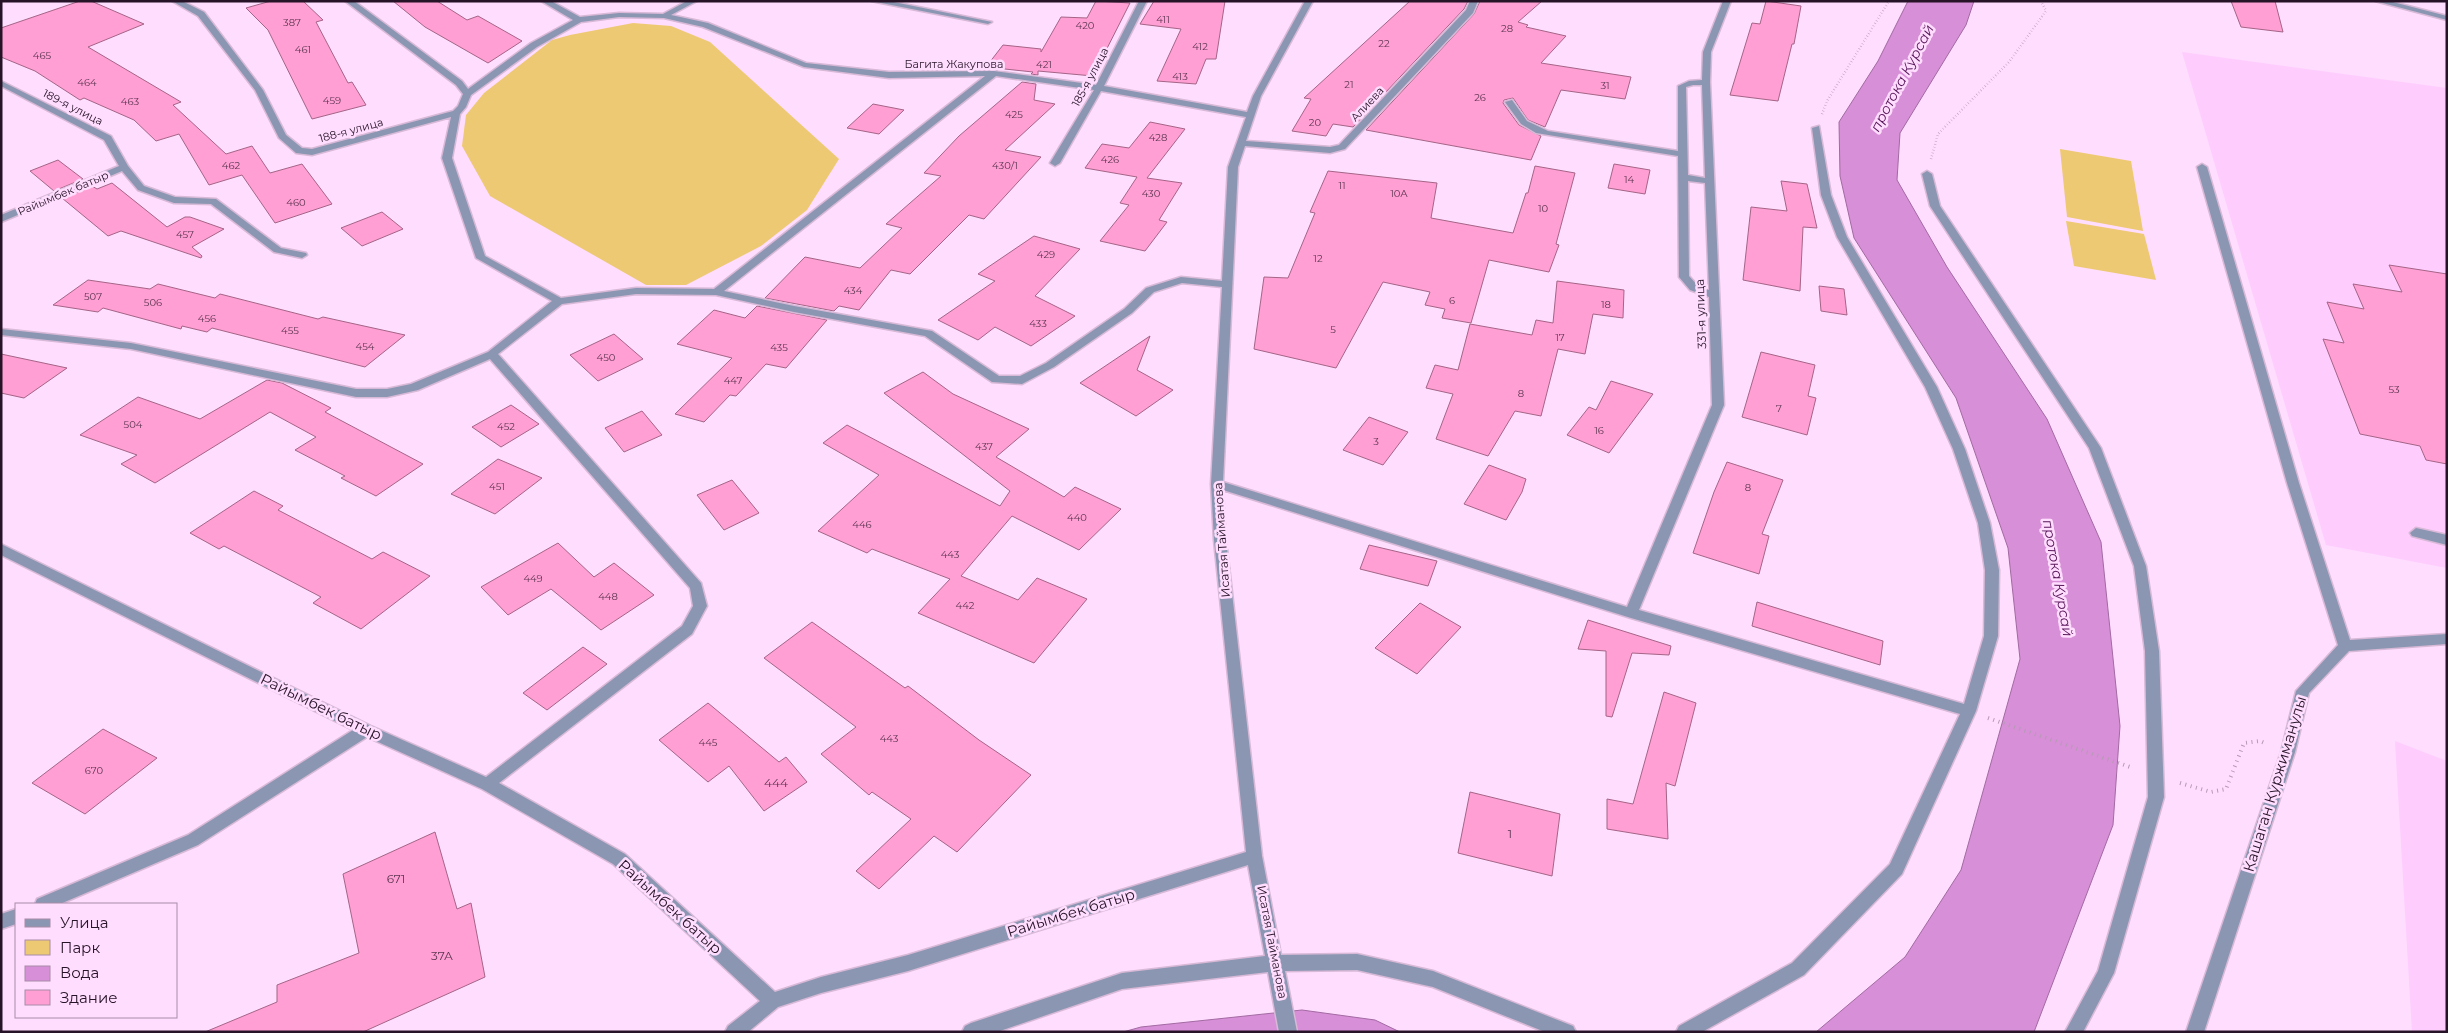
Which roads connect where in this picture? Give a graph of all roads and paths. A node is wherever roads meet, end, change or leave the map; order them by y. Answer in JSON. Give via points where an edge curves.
{"nodes":[{"id":1,"x":176,"y":1,"type":"edge"},
{"id":2,"x":349,"y":1,"type":"edge"},
{"id":3,"x":545,"y":1,"type":"edge"},
{"id":4,"x":693,"y":1,"type":"edge"},
{"id":5,"x":875,"y":1,"type":"edge"},
{"id":6,"x":1143,"y":1,"type":"edge"},
{"id":7,"x":1309,"y":1,"type":"edge"},
{"id":8,"x":1474,"y":1,"type":"edge"},
{"id":9,"x":1727,"y":1,"type":"edge"},
{"id":10,"x":1889,"y":1,"type":"edge"},
{"id":11,"x":2041,"y":1,"type":"edge"},
{"id":12,"x":2379,"y":1,"type":"edge"},
{"id":13,"x":664,"y":16,"type":"junction"},
{"id":14,"x":2447,"y":18,"type":"edge"},
{"id":15,"x":579,"y":20,"type":"junction"},
{"id":16,"x":988,"y":22,"type":"dead end"},
{"id":17,"x":994,"y":74,"type":"junction"},
{"id":18,"x":1706,"y":82,"type":"junction"},
{"id":19,"x":1,"y":83,"type":"edge"},
{"id":20,"x":1099,"y":88,"type":"junction"},
{"id":21,"x":467,"y":94,"type":"junction"},
{"id":22,"x":1509,"y":102,"type":"dead end"},
{"id":23,"x":456,"y":113,"type":"junction"},
{"id":24,"x":1251,"y":115,"type":"junction"},
{"id":25,"x":1816,"y":128,"type":"joint"},
{"id":26,"x":1241,"y":143,"type":"junction"},
{"id":27,"x":1683,"y":154,"type":"junction"},
{"id":28,"x":1055,"y":163,"type":"dead end"},
{"id":29,"x":124,"y":167,"type":"junction"},
{"id":30,"x":2202,"y":167,"type":"dead end"},
{"id":31,"x":1927,"y":174,"type":"joint"},
{"id":32,"x":1683,"y":177,"type":"junction"},
{"id":33,"x":1709,"y":181,"type":"junction"},
{"id":34,"x":1,"y":219,"type":"edge"},
{"id":35,"x":302,"y":254,"type":"dead end"},
{"id":36,"x":1226,"y":284,"type":"junction"},
{"id":37,"x":716,"y":292,"type":"junction"},
{"id":38,"x":1713,"y":295,"type":"junction"},
{"id":39,"x":559,"y":301,"type":"junction"},
{"id":40,"x":1,"y":332,"type":"edge"},
{"id":41,"x":492,"y":354,"type":"junction"},
{"id":42,"x":1218,"y":484,"type":"junction"},
{"id":43,"x":2416,"y":533,"type":"dead end"},
{"id":44,"x":2447,"y":540,"type":"edge"},
{"id":45,"x":2,"y":551,"type":"edge"},
{"id":46,"x":1632,"y":613,"type":"junction"},
{"id":47,"x":2447,"y":639,"type":"edge"},
{"id":48,"x":2345,"y":646,"type":"junction"},
{"id":49,"x":1969,"y":711,"type":"junction"},
{"id":50,"x":366,"y":730,"type":"junction"},
{"id":51,"x":2288,"y":752,"type":"junction"},
{"id":52,"x":2154,"y":776,"type":"junction"},
{"id":53,"x":487,"y":784,"type":"junction"},
{"id":54,"x":1254,"y":856,"type":"junction"},
{"id":55,"x":45,"y":903,"type":"edge"},
{"id":56,"x":15,"y":916,"type":"edge"},
{"id":57,"x":1,"y":922,"type":"edge"},
{"id":58,"x":1276,"y":963,"type":"junction"},
{"id":59,"x":773,"y":1001,"type":"junction"},
{"id":60,"x":734,"y":1032,"type":"edge"},
{"id":61,"x":971,"y":1032,"type":"edge"},
{"id":62,"x":1288,"y":1032,"type":"edge"},
{"id":63,"x":1567,"y":1032,"type":"edge"},
{"id":64,"x":1685,"y":1032,"type":"edge"},
{"id":65,"x":2074,"y":1032,"type":"edge"},
{"id":66,"x":2195,"y":1032,"type":"edge"}],
"edges":[{"from":1,"to":23,"type":"street","name":"188-я улица","via":[[201,14],[259,90],[282,136],[298,151],[312,152]]},
{"from":2,"to":21,"type":"street","via":[[459,83]]},
{"from":3,"to":15,"type":"street"},
{"from":4,"to":13,"type":"street"},
{"from":5,"to":16,"type":"street"},
{"from":6,"to":20,"type":"street","name":"185-я улица"},
{"from":7,"to":24,"type":"street","name":"Исатая Тайманова","via":[[1257,96]]},
{"from":8,"to":26,"type":"street","name":"Алиева","via":[[1470,11],[1342,147],[1330,150]]},
{"from":9,"to":18,"type":"street","name":"331-я улица","via":[[1707,52]]},
{"from":10,"to":25,"type":"path","via":[[1827,101]]},
{"from":11,"to":31,"type":"path","via":[[2046,11],[2009,62],[1938,134]]},
{"from":12,"to":14,"type":"street"},
{"from":13,"to":15,"type":"street","name":"Багита Жакупова","via":[[619,15]]},
{"from":13,"to":17,"type":"street","name":"Багита Жакупова","via":[[705,25],[804,65],[889,75]]},
{"from":15,"to":21,"type":"street","via":[[534,45]]},
{"from":17,"to":20,"type":"street","name":"Багита Жакупова"},
{"from":17,"to":37,"type":"street"},
{"from":18,"to":27,"type":"street","via":[[1682,86]]},
{"from":18,"to":33,"type":"street","name":"331-я улица"},
{"from":19,"to":29,"type":"street","name":"189-я улица","via":[[108,138]]},
{"from":20,"to":24,"type":"street","name":"Багита Жакупова"},
{"from":20,"to":28,"type":"street","name":"185-я улица"},
{"from":21,"to":23,"type":"street"},
{"from":22,"to":27,"type":"street","via":[[1529,128]]},
{"from":23,"to":39,"type":"street","via":[[447,158],[481,258]]},
{"from":24,"to":26,"type":"street","name":"Исатая Тайманова"},
{"from":25,"to":49,"type":"street","via":[[1826,195],[1842,237],[1932,387],[1959,450],[1984,523],[1992,570],[1991,636]]},
{"from":26,"to":36,"type":"street","name":"Исатая Тайманова","via":[[1233,166]]},
{"from":27,"to":32,"type":"street"},
{"from":29,"to":34,"type":"street","name":"Райымбек батыр"},
{"from":29,"to":35,"type":"street","name":"189-я улица","via":[[141,188],[174,200],[213,201],[278,250]]},
{"from":30,"to":48,"type":"street","via":[[2293,483]]},
{"from":31,"to":52,"type":"street","via":[[1935,206],[2095,448],[2140,566],[2152,650]]},
{"from":32,"to":33,"type":"street"},
{"from":32,"to":38,"type":"street","via":[[1684,277],[1694,288]]},
{"from":33,"to":38,"type":"street","name":"331-я улица"},
{"from":36,"to":37,"type":"street","via":[[1181,280],[1150,290],[1128,311],[1022,380],[996,380],[928,333]]},
{"from":36,"to":42,"type":"street","name":"Исатая Тайманова"},
{"from":37,"to":39,"type":"street","via":[[636,291]]},
{"from":38,"to":46,"type":"street","name":"331-я улица","via":[[1718,404]]},
{"from":39,"to":41,"type":"street"},
{"from":40,"to":41,"type":"street","via":[[131,346],[356,393],[387,394]]},
{"from":41,"to":53,"type":"street","via":[[696,586],[700,606],[687,630]]},
{"from":42,"to":46,"type":"street"},
{"from":42,"to":54,"type":"street","name":"Исатая Тайманова","via":[[1220,540]]},
{"from":43,"to":44,"type":"street"},
{"from":45,"to":50,"type":"street","name":"Райымбек батыр"},
{"from":46,"to":49,"type":"street"},
{"from":47,"to":48,"type":"street"},
{"from":48,"to":51,"type":"street","name":"Кашаган Куржиманулы","via":[[2302,691]]},
{"from":49,"to":52,"type":"path"},
{"from":49,"to":64,"type":"street","via":[[1896,869],[1798,968]]},
{"from":50,"to":53,"type":"street","name":"Райымбек батыр"},
{"from":50,"to":55,"type":"street","via":[[193,840]]},
{"from":51,"to":52,"type":"path","via":[[2260,741],[2244,743],[2226,789],[2211,792]]},
{"from":51,"to":66,"type":"street","name":"Кашаган Куржиманулы"},
{"from":52,"to":65,"type":"street","via":[[2156,797],[2106,973]]},
{"from":53,"to":59,"type":"street","name":"Райымбек батыр","via":[[619,859]]},
{"from":54,"to":58,"type":"street","name":"Исатая Тайманова"},
{"from":54,"to":59,"type":"street","name":"Райымбек батыр","via":[[908,963]]},
{"from":56,"to":57,"type":"street"},
{"from":58,"to":61,"type":"street","via":[[1122,981]]},
{"from":58,"to":62,"type":"street","name":"Исатая Тайманова"},
{"from":58,"to":63,"type":"street","via":[[1356,962],[1433,979]]},
{"from":59,"to":60,"type":"street"}]}
